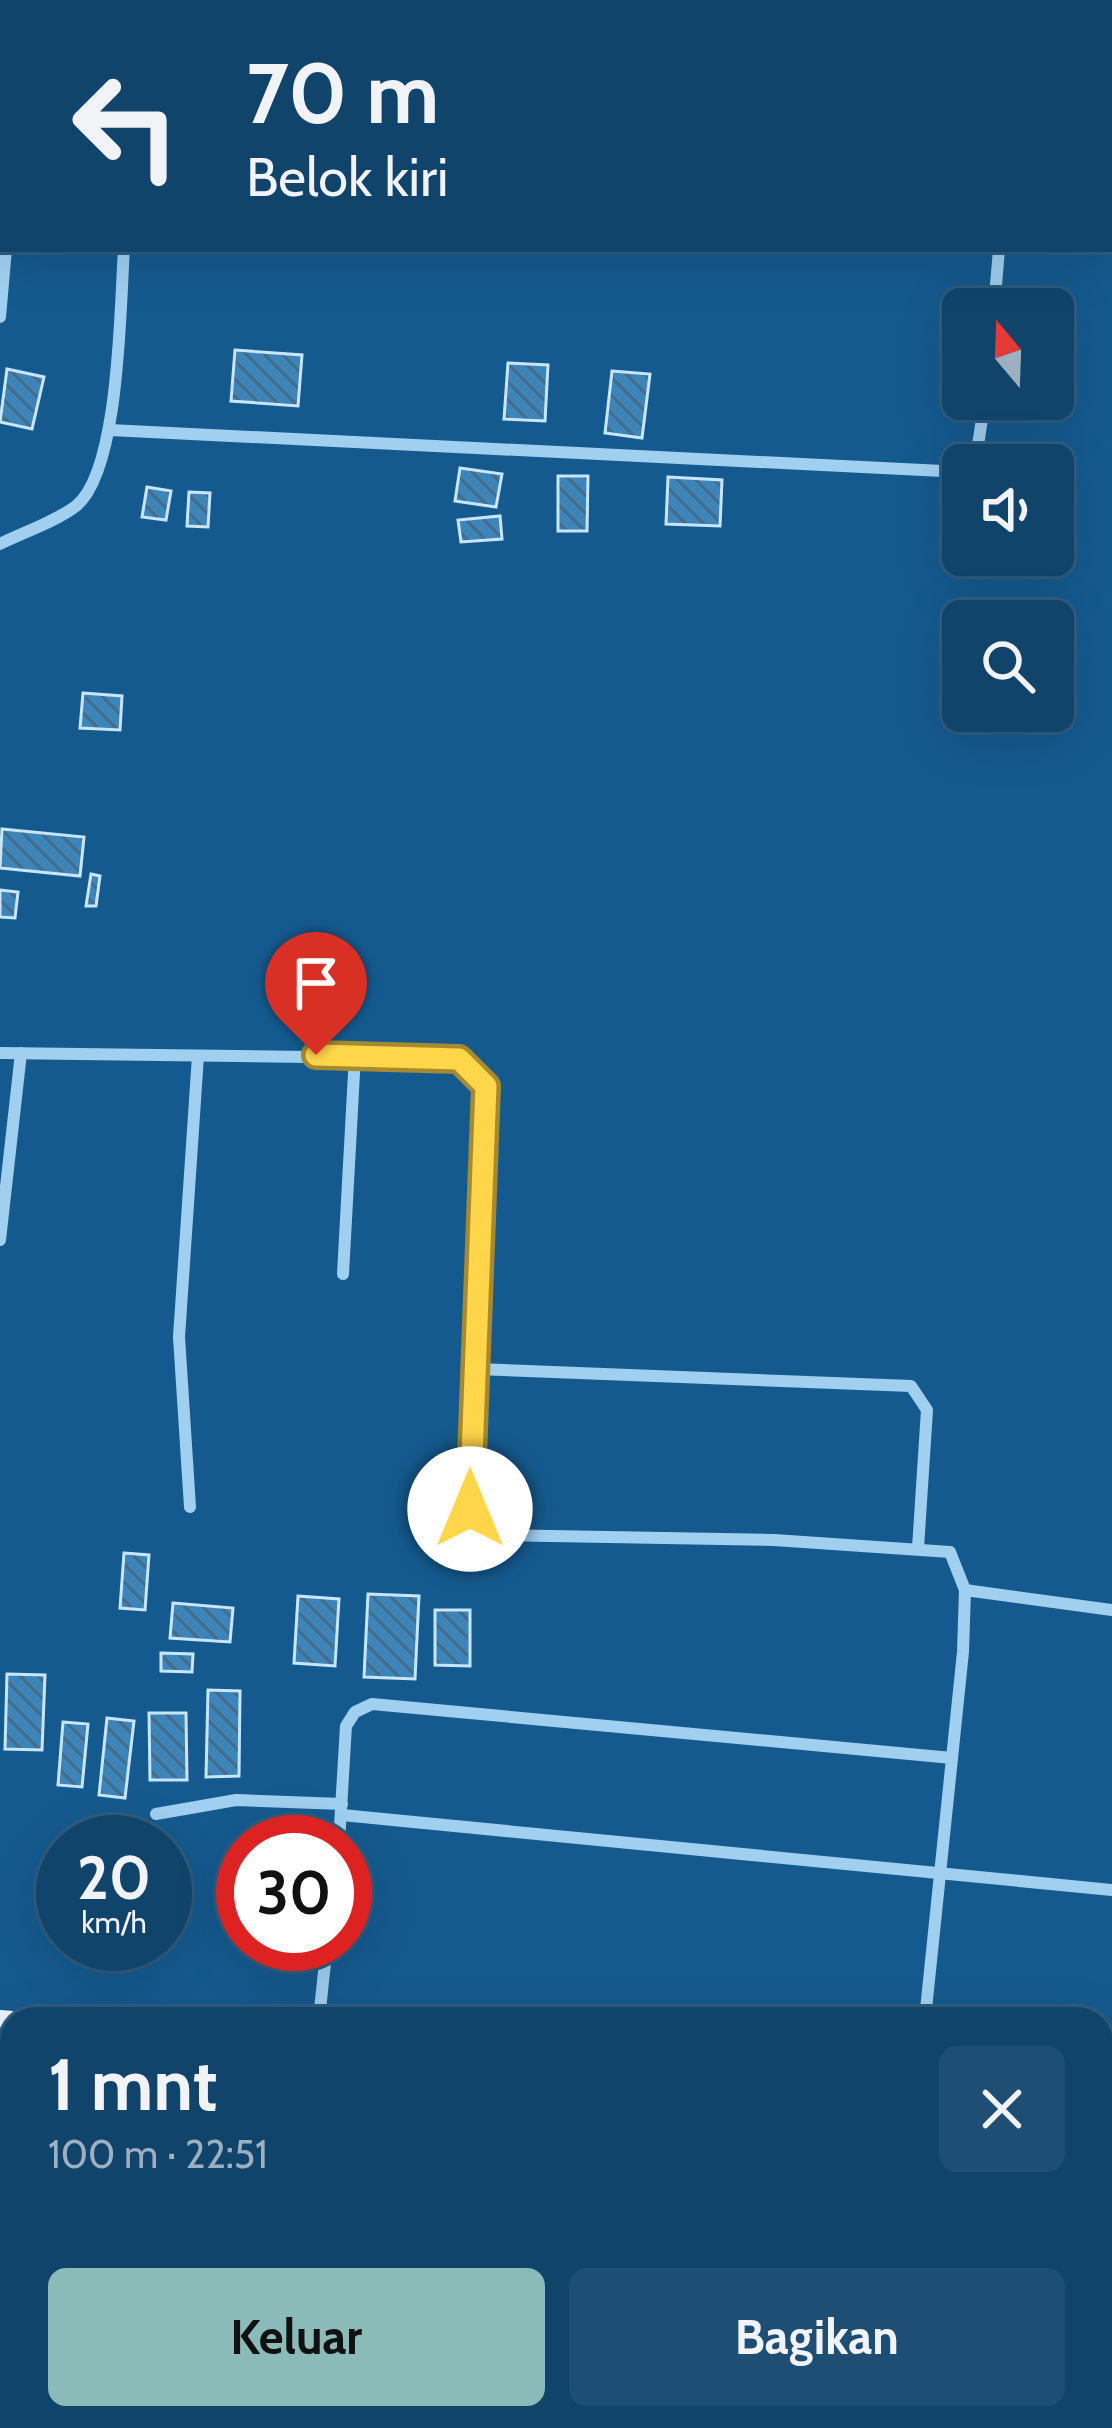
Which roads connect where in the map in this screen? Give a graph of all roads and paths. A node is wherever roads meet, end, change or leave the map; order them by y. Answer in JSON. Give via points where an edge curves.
{"nodes":[{"id":1,"x":6,"y":252,"type":"edge"},
{"id":2,"x":124,"y":252,"type":"edge"},
{"id":3,"x":999,"y":252,"type":"edge"},
{"id":4,"x":996,"y":288,"type":"edge"},
{"id":5,"x":0,"y":317,"type":"edge"},
{"id":6,"x":110,"y":430,"type":"junction"},
{"id":7,"x":942,"y":471,"type":"edge"},
{"id":8,"x":0,"y":544,"type":"edge"},
{"id":9,"x":0,"y":1053,"type":"edge"},
{"id":10,"x":21,"y":1053,"type":"junction"},
{"id":11,"x":355,"y":1055,"type":"junction"},
{"id":12,"x":198,"y":1056,"type":"junction"},
{"id":13,"x":0,"y":1240,"type":"edge"},
{"id":14,"x":343,"y":1274,"type":"dead end"},
{"id":15,"x":477,"y":1369,"type":"junction"},
{"id":16,"x":190,"y":1507,"type":"dead end"},
{"id":17,"x":918,"y":1548,"type":"junction"},
{"id":18,"x":965,"y":1590,"type":"junction"},
{"id":19,"x":1112,"y":1610,"type":"edge"},
{"id":20,"x":952,"y":1758,"type":"junction"},
{"id":21,"x":342,"y":1810,"type":"junction"},
{"id":22,"x":156,"y":1814,"type":"dead end"},
{"id":23,"x":342,"y":1815,"type":"edge"},
{"id":24,"x":942,"y":1874,"type":"junction"},
{"id":25,"x":1112,"y":1890,"type":"edge"},
{"id":26,"x":324,"y":1971,"type":"edge"},
{"id":27,"x":320,"y":2007,"type":"edge"},
{"id":28,"x":926,"y":2007,"type":"edge"}],
"edges":[{"from":1,"to":5,"type":"street"},
{"from":2,"to":6,"type":"street"},
{"from":3,"to":4,"type":"street"},
{"from":6,"to":7,"type":"street"},
{"from":6,"to":8,"type":"street","via":[[78,505]]},
{"from":9,"to":10,"type":"street"},
{"from":10,"to":12,"type":"street"},
{"from":10,"to":13,"type":"street"},
{"from":11,"to":12,"type":"street"},
{"from":11,"to":14,"type":"street"},
{"from":11,"to":15,"type":"street","via":[[459,1059],[486,1086]]},
{"from":12,"to":16,"type":"street","via":[[178,1353]]},
{"from":15,"to":17,"type":"street","via":[[468,1493],[475,1520],[495,1535]]},
{"from":15,"to":17,"type":"street","via":[[911,1386],[927,1410]]},
{"from":17,"to":18,"type":"street","via":[[950,1552]]},
{"from":18,"to":19,"type":"street"},
{"from":18,"to":20,"type":"street"},
{"from":20,"to":21,"type":"street","via":[[372,1704],[346,1726]]},
{"from":20,"to":24,"type":"street"},
{"from":21,"to":22,"type":"street","via":[[236,1800]]},
{"from":21,"to":23,"type":"street"},
{"from":21,"to":24,"type":"street"},
{"from":24,"to":25,"type":"street"},
{"from":24,"to":28,"type":"street"},
{"from":26,"to":27,"type":"street"}]}
